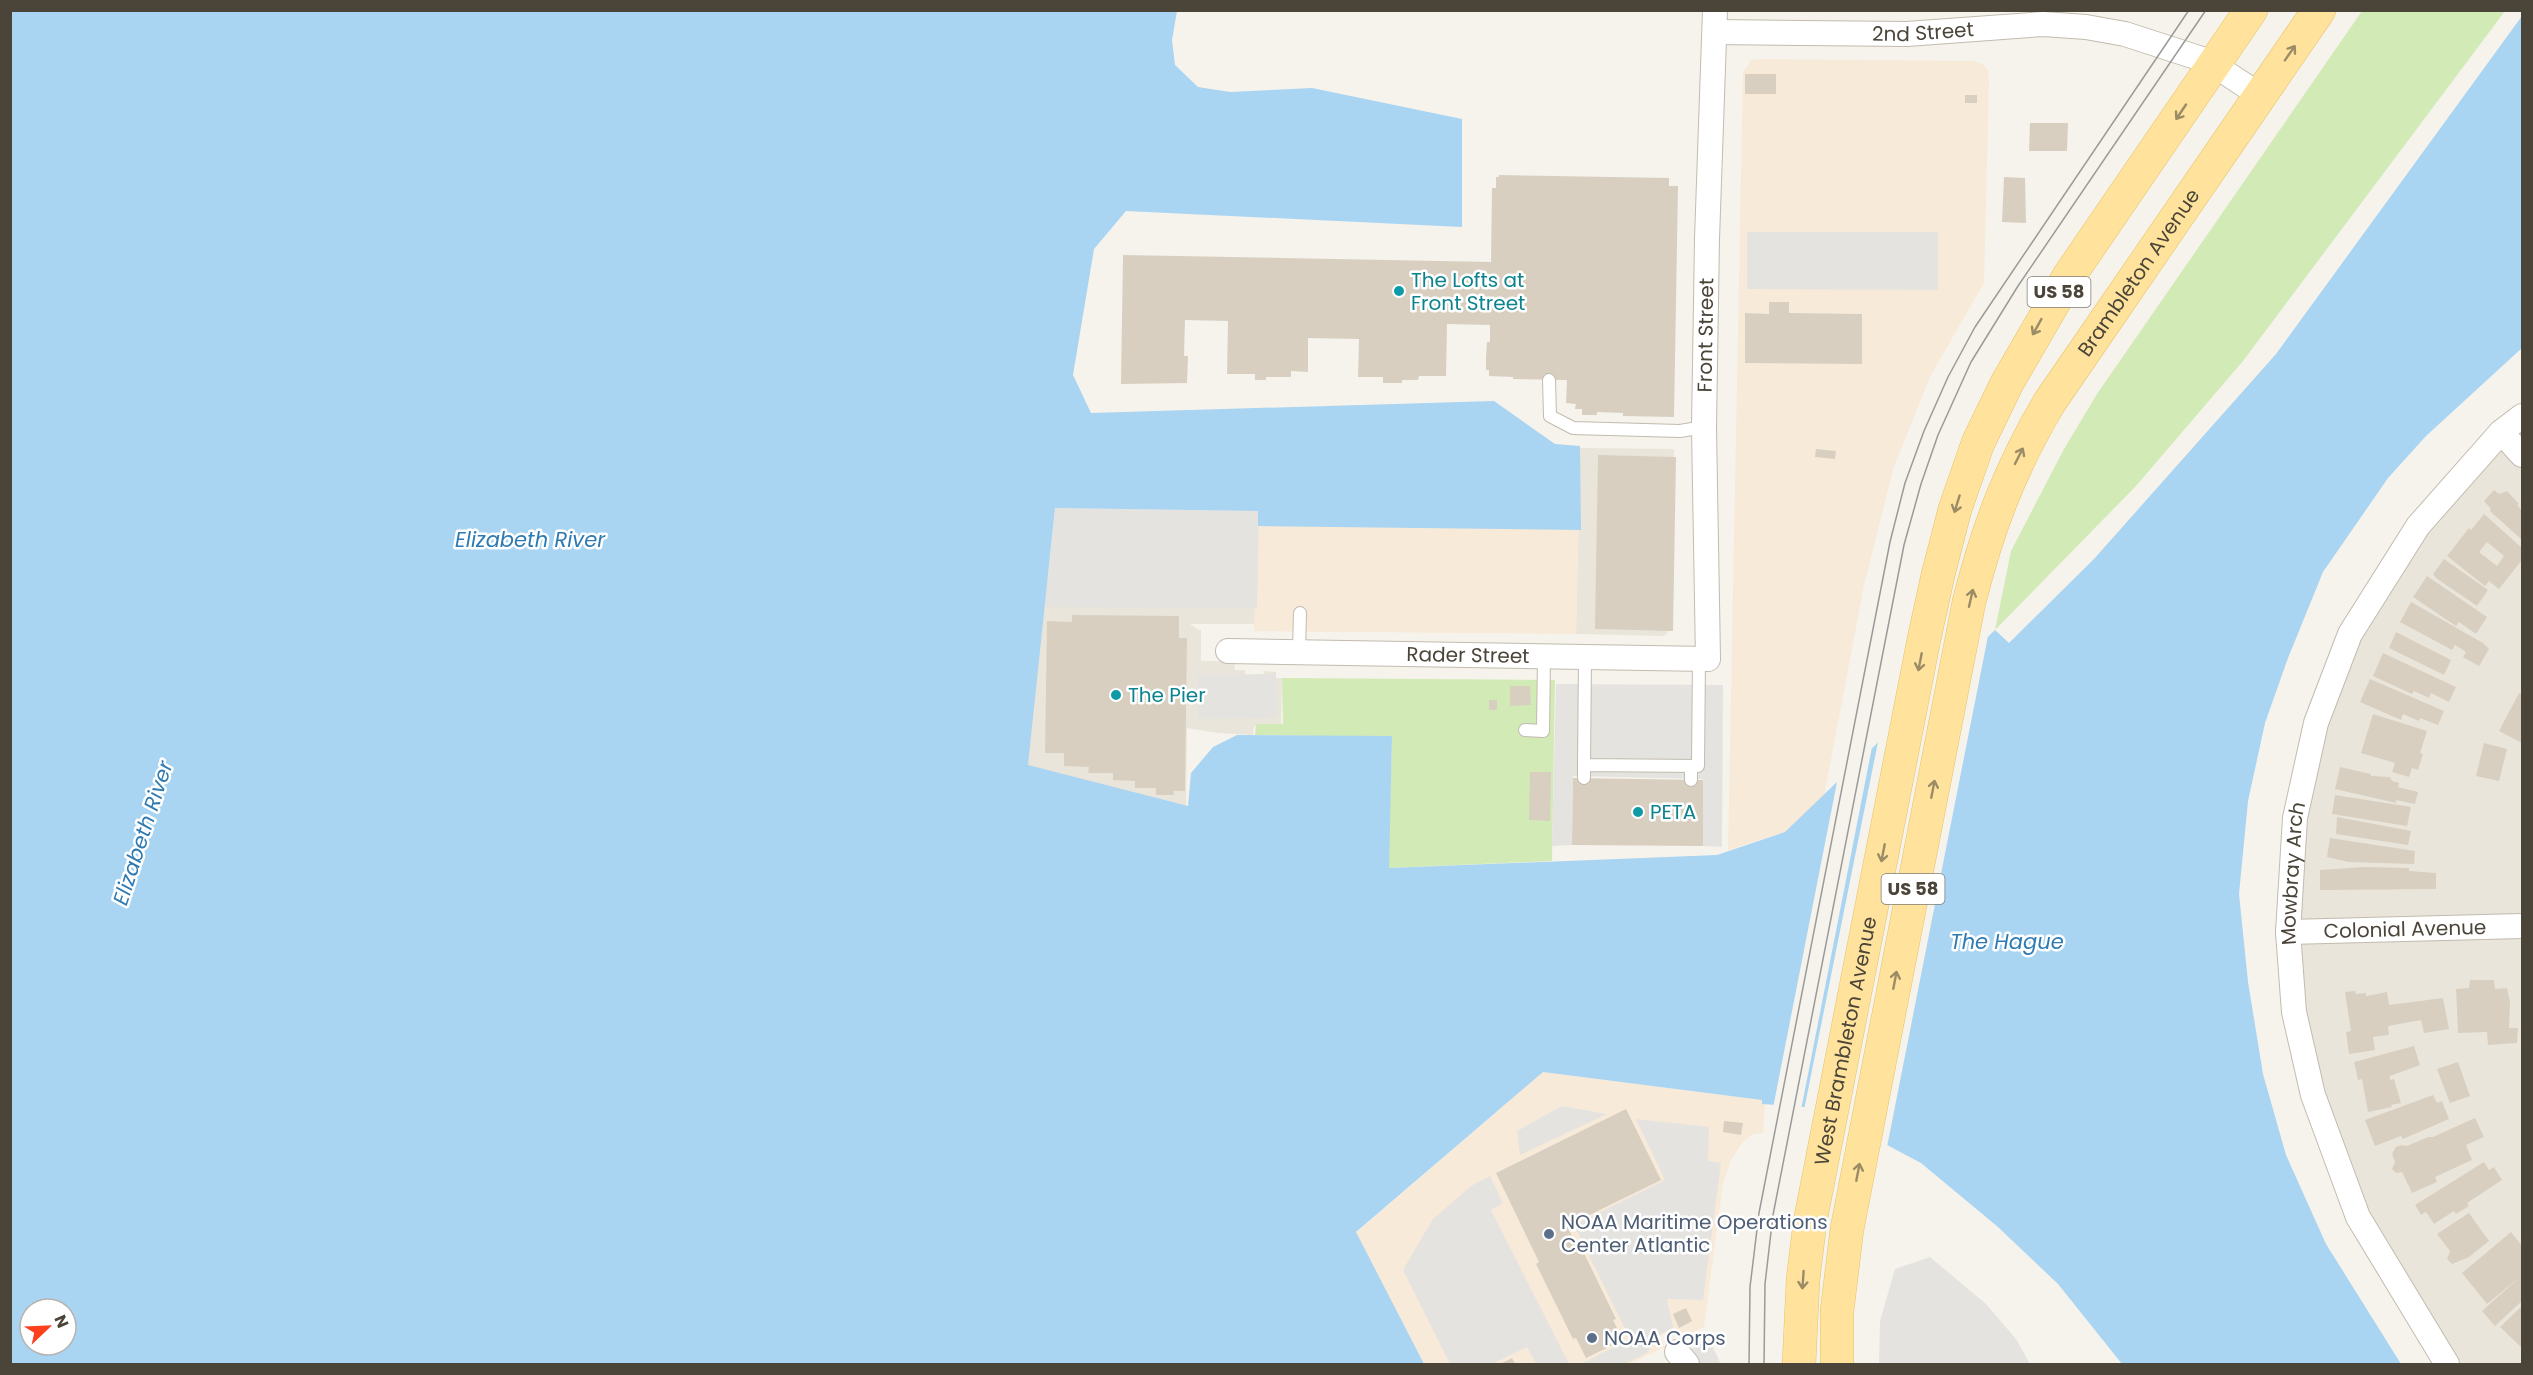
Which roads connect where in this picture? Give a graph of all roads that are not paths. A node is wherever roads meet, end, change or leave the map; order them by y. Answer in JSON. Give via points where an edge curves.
{"nodes":[{"id":1,"x":2251,"y":10,"type":"edge"},
{"id":2,"x":2319,"y":10,"type":"edge"},
{"id":3,"x":2020,"y":18,"type":"edge"},
{"id":4,"x":1715,"y":21,"type":"edge"},
{"id":5,"x":2214,"y":64,"type":"junction"},
{"id":6,"x":2260,"y":96,"type":"junction"},
{"id":7,"x":1549,"y":380,"type":"dead end"},
{"id":8,"x":2523,"y":416,"type":"edge"},
{"id":9,"x":1704,"y":427,"type":"junction"},
{"id":10,"x":2501,"y":432,"type":"junction"},
{"id":11,"x":2523,"y":456,"type":"edge"},
{"id":12,"x":1984,"y":550,"type":"joint"},
{"id":13,"x":1300,"y":613,"type":"dead end"},
{"id":14,"x":1228,"y":651,"type":"dead end"},
{"id":15,"x":1299,"y":652,"type":"junction"},
{"id":16,"x":1544,"y":656,"type":"junction"},
{"id":17,"x":1584,"y":657,"type":"junction"},
{"id":18,"x":1704,"y":659,"type":"junction"},
{"id":19,"x":1525,"y":730,"type":"dead end"},
{"id":20,"x":1691,"y":766,"type":"junction"},
{"id":21,"x":1691,"y":780,"type":"dead end"},
{"id":22,"x":2523,"y":926,"type":"edge"},
{"id":23,"x":2288,"y":932,"type":"junction"},
{"id":24,"x":1799,"y":1365,"type":"edge"},
{"id":25,"x":1837,"y":1365,"type":"edge"},
{"id":26,"x":2447,"y":1365,"type":"edge"}],
"edges":[{"from":1,"to":5,"type":"main road","number":"US 58"},
{"from":6,"to":2,"type":"main road","name":"Brambleton Avenue","number":"US 58","one_way":true},
{"from":3,"to":4,"type":"street","name":"2nd Street","via":[[1907,34]]},
{"from":3,"to":5,"type":"street","name":"2nd Street","via":[[2139,38]]},
{"from":4,"to":9,"type":"street","name":"Front Street"},
{"from":5,"to":6,"type":"street","name":"2nd Street"},
{"from":5,"to":24,"type":"main road","name":"West Brambleton Avenue","number":"US 58","one_way":true,"via":[[2069,276],[2021,356],[1978,443],[1947,543],[1924,639],[1810,1222]]},
{"from":12,"to":6,"type":"main road","name":"Brambleton Avenue","number":"US 58","one_way":true,"via":[[2008,480],[2049,403]]},
{"from":7,"to":9,"type":"lane","via":[[1550,416],[1573,428],[1680,431]]},
{"from":8,"to":10,"type":"street","name":"Mowbray Arch"},
{"from":9,"to":18,"type":"street","name":"Front Street"},
{"from":10,"to":11,"type":"street"},
{"from":10,"to":23,"type":"street","name":"Mowbray Arch","via":[[2418,526],[2350,634],[2316,723],[2295,818]]},
{"from":25,"to":12,"type":"main road","name":"West Brambleton Avenue","number":"US 58","one_way":true,"via":[[1837,1311],[1847,1229],[1963,632]]},
{"from":13,"to":15,"type":"lane"},
{"from":14,"to":15,"type":"street","name":"Rader Street"},
{"from":15,"to":16,"type":"street","name":"Rader Street"},
{"from":16,"to":17,"type":"street","name":"Rader Street"},
{"from":16,"to":19,"type":"lane","via":[[1543,731]]},
{"from":17,"to":18,"type":"street","name":"Rader Street"},
{"from":17,"to":20,"type":"lane","via":[[1584,772]]},
{"from":18,"to":20,"type":"lane","via":[[1698,766]]},
{"from":20,"to":21,"type":"lane"},
{"from":22,"to":23,"type":"street","name":"Colonial Avenue"},
{"from":23,"to":26,"type":"street","name":"Mowbray Arch","via":[[2294,1012],[2317,1106],[2358,1217]]}]}
